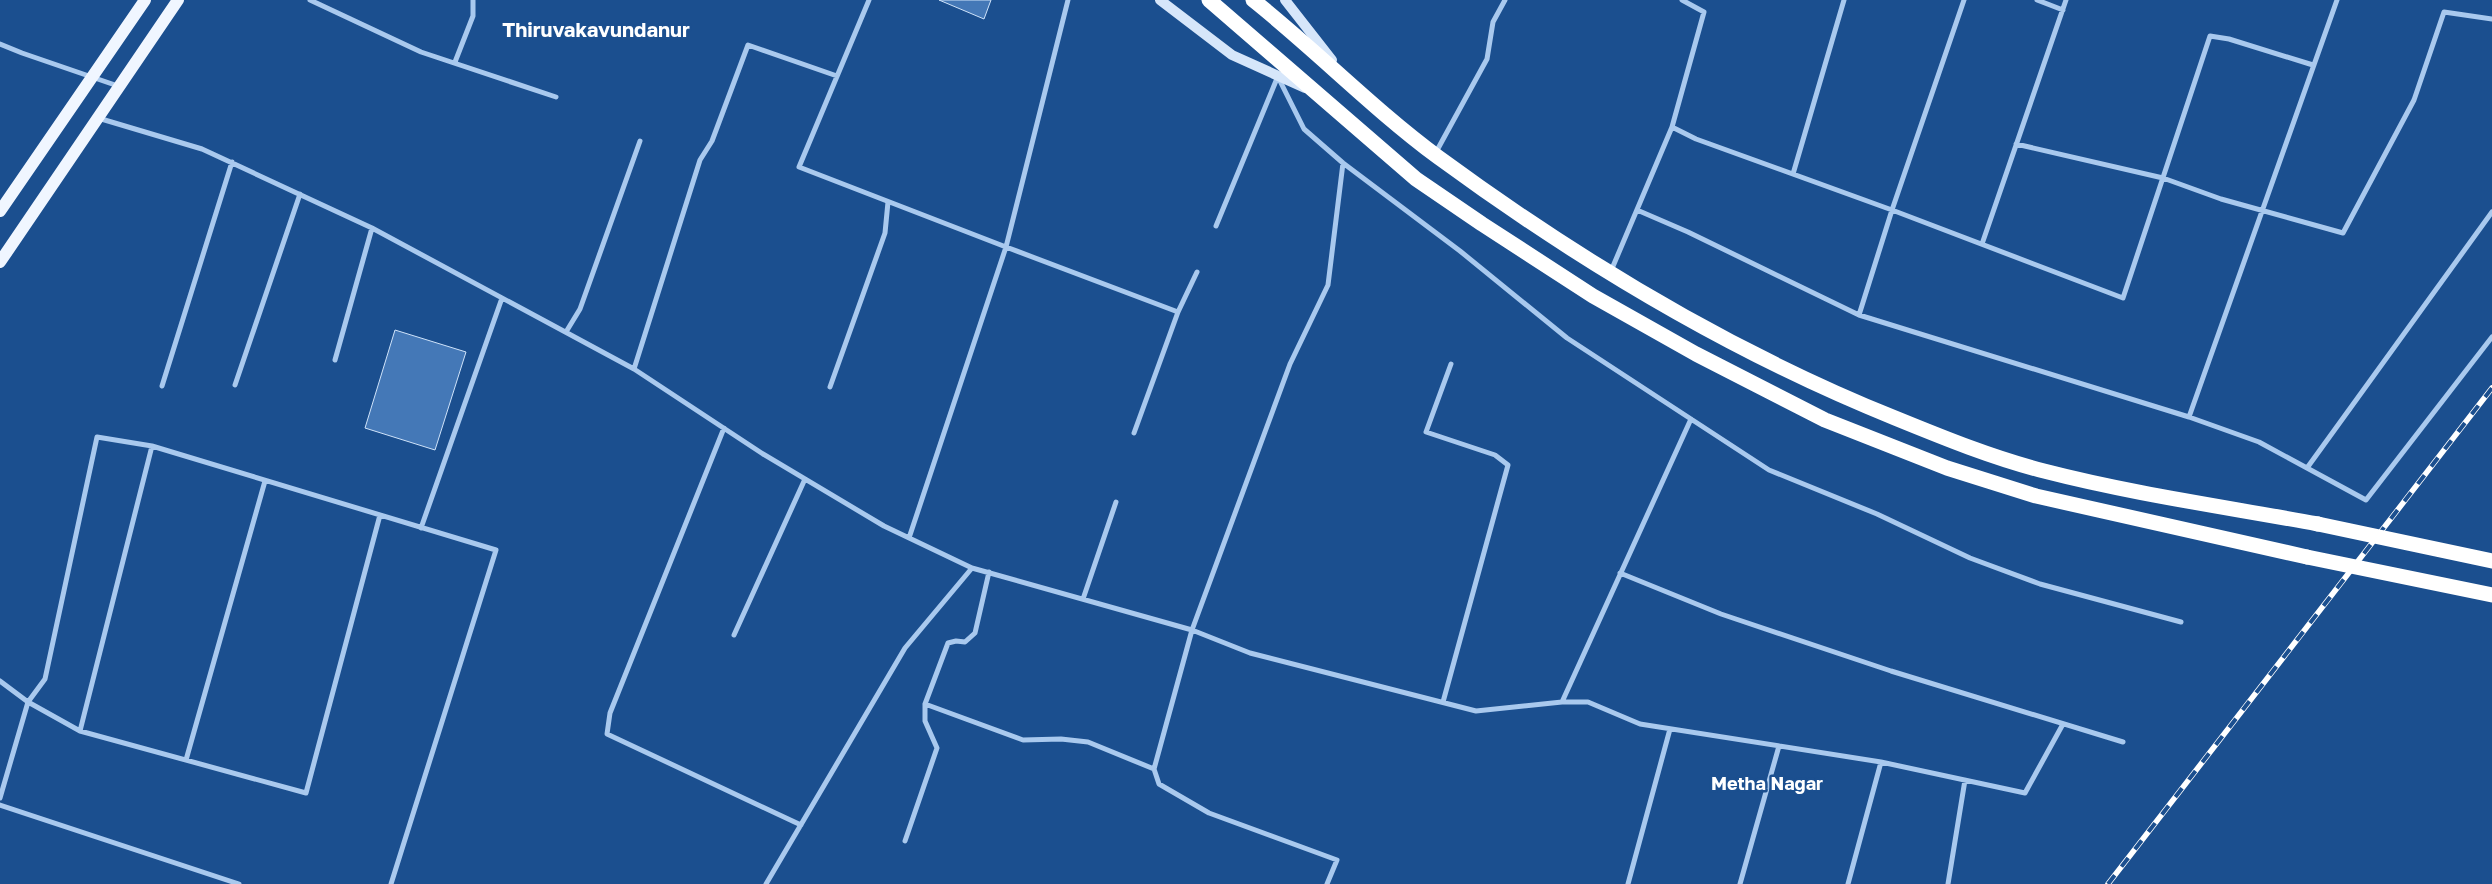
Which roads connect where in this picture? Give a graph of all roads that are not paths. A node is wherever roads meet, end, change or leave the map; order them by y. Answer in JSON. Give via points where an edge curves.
{"nodes":[{"id":1,"x":146,"y":0,"type":"edge"},
{"id":2,"x":178,"y":0,"type":"edge"},
{"id":3,"x":310,"y":0,"type":"edge"},
{"id":4,"x":473,"y":0,"type":"edge"},
{"id":5,"x":869,"y":0,"type":"edge"},
{"id":6,"x":1068,"y":0,"type":"edge"},
{"id":7,"x":1160,"y":0,"type":"edge"},
{"id":8,"x":1209,"y":0,"type":"edge"},
{"id":9,"x":1285,"y":0,"type":"edge"},
{"id":10,"x":1505,"y":0,"type":"edge"},
{"id":11,"x":1682,"y":0,"type":"edge"},
{"id":12,"x":1844,"y":0,"type":"edge"},
{"id":13,"x":1964,"y":0,"type":"edge"},
{"id":14,"x":2037,"y":0,"type":"edge"},
{"id":15,"x":2066,"y":0,"type":"edge"},
{"id":16,"x":2336,"y":0,"type":"edge"},
{"id":17,"x":1255,"y":1,"type":"edge"},
{"id":18,"x":2063,"y":10,"type":"junction"},
{"id":19,"x":2492,"y":19,"type":"edge"},
{"id":20,"x":0,"y":44,"type":"edge"},
{"id":21,"x":455,"y":62,"type":"junction"},
{"id":22,"x":2314,"y":65,"type":"junction"},
{"id":23,"x":837,"y":76,"type":"junction"},
{"id":24,"x":1278,"y":76,"type":"junction"},
{"id":25,"x":91,"y":77,"type":"junction"},
{"id":26,"x":1346,"y":79,"type":"junction"},
{"id":27,"x":119,"y":86,"type":"junction"},
{"id":28,"x":1322,"y":96,"type":"junction"},
{"id":29,"x":556,"y":97,"type":"dead end"},
{"id":30,"x":98,"y":118,"type":"junction"},
{"id":31,"x":1672,"y":127,"type":"junction"},
{"id":32,"x":640,"y":141,"type":"dead end"},
{"id":33,"x":2016,"y":144,"type":"junction"},
{"id":34,"x":1435,"y":154,"type":"junction"},
{"id":35,"x":232,"y":162,"type":"junction"},
{"id":36,"x":1343,"y":163,"type":"junction"},
{"id":37,"x":1793,"y":174,"type":"junction"},
{"id":38,"x":2163,"y":178,"type":"junction"},
{"id":39,"x":300,"y":194,"type":"junction"},
{"id":40,"x":888,"y":202,"type":"junction"},
{"id":41,"x":1637,"y":210,"type":"junction"},
{"id":42,"x":1892,"y":210,"type":"junction"},
{"id":43,"x":0,"y":211,"type":"edge"},
{"id":44,"x":2262,"y":211,"type":"junction"},
{"id":45,"x":2492,"y":212,"type":"edge"},
{"id":46,"x":1216,"y":226,"type":"dead end"},
{"id":47,"x":372,"y":228,"type":"junction"},
{"id":48,"x":1982,"y":244,"type":"junction"},
{"id":49,"x":1006,"y":247,"type":"junction"},
{"id":50,"x":0,"y":262,"type":"edge"},
{"id":51,"x":1197,"y":272,"type":"dead end"},
{"id":52,"x":1610,"y":274,"type":"junction"},
{"id":53,"x":502,"y":298,"type":"junction"},
{"id":54,"x":1178,"y":312,"type":"junction"},
{"id":55,"x":1859,"y":315,"type":"junction"},
{"id":56,"x":566,"y":332,"type":"junction"},
{"id":57,"x":2492,"y":337,"type":"edge"},
{"id":58,"x":336,"y":360,"type":"dead end"},
{"id":59,"x":1451,"y":364,"type":"dead end"},
{"id":60,"x":634,"y":369,"type":"junction"},
{"id":61,"x":162,"y":386,"type":"dead end"},
{"id":62,"x":235,"y":386,"type":"dead end"},
{"id":63,"x":830,"y":386,"type":"dead end"},
{"id":64,"x":2189,"y":417,"type":"junction"},
{"id":65,"x":1691,"y":419,"type":"junction"},
{"id":66,"x":724,"y":428,"type":"junction"},
{"id":67,"x":1134,"y":433,"type":"dead end"},
{"id":68,"x":152,"y":446,"type":"junction"},
{"id":69,"x":2307,"y":468,"type":"junction"},
{"id":70,"x":805,"y":479,"type":"junction"},
{"id":71,"x":265,"y":480,"type":"junction"},
{"id":72,"x":1116,"y":502,"type":"dead end"},
{"id":73,"x":380,"y":515,"type":"junction"},
{"id":74,"x":421,"y":528,"type":"junction"},
{"id":75,"x":909,"y":538,"type":"junction"},
{"id":76,"x":2492,"y":561,"type":"edge"},
{"id":77,"x":972,"y":568,"type":"junction"},
{"id":78,"x":989,"y":572,"type":"junction"},
{"id":79,"x":1620,"y":573,"type":"junction"},
{"id":80,"x":2492,"y":595,"type":"edge"},
{"id":81,"x":1084,"y":599,"type":"junction"},
{"id":82,"x":2181,"y":622,"type":"dead end"},
{"id":83,"x":1192,"y":630,"type":"junction"},
{"id":84,"x":734,"y":635,"type":"dead end"},
{"id":85,"x":0,"y":681,"type":"edge"},
{"id":86,"x":28,"y":702,"type":"junction"},
{"id":87,"x":1443,"y":702,"type":"junction"},
{"id":88,"x":1562,"y":702,"type":"junction"},
{"id":89,"x":925,"y":704,"type":"junction"},
{"id":90,"x":2063,"y":724,"type":"junction"},
{"id":91,"x":1670,"y":729,"type":"junction"},
{"id":92,"x":80,"y":731,"type":"junction"},
{"id":93,"x":2123,"y":742,"type":"dead end"},
{"id":94,"x":1779,"y":746,"type":"junction"},
{"id":95,"x":186,"y":760,"type":"junction"},
{"id":96,"x":1881,"y":762,"type":"junction"},
{"id":97,"x":1154,"y":769,"type":"junction"},
{"id":98,"x":1965,"y":780,"type":"junction"},
{"id":99,"x":0,"y":798,"type":"edge"},
{"id":100,"x":0,"y":805,"type":"edge"},
{"id":101,"x":801,"y":825,"type":"junction"},
{"id":102,"x":904,"y":841,"type":"dead end"},
{"id":103,"x":239,"y":884,"type":"edge"},
{"id":104,"x":391,"y":884,"type":"edge"},
{"id":105,"x":766,"y":884,"type":"edge"},
{"id":106,"x":1327,"y":884,"type":"edge"},
{"id":107,"x":1628,"y":884,"type":"edge"},
{"id":108,"x":1740,"y":884,"type":"edge"},
{"id":109,"x":1848,"y":884,"type":"edge"},
{"id":110,"x":1948,"y":884,"type":"edge"}],
"edges":[{"from":1,"to":25,"type":"main road"},
{"from":2,"to":27,"type":"main road"},
{"from":3,"to":21,"type":"street","via":[[421,52]]},
{"from":4,"to":21,"type":"street","via":[[473,16]]},
{"from":5,"to":23,"type":"street"},
{"from":6,"to":49,"type":"street"},
{"from":7,"to":24,"type":"street","via":[[1232,55]]},
{"from":8,"to":28,"type":"highway"},
{"from":9,"to":26,"type":"street"},
{"from":10,"to":34,"type":"street","via":[[1493,22],[1488,59]]},
{"from":11,"to":31,"type":"street","via":[[1704,12]]},
{"from":12,"to":37,"type":"street"},
{"from":13,"to":42,"type":"street"},
{"from":14,"to":18,"type":"street"},
{"from":15,"to":18,"type":"street"},
{"from":16,"to":22,"type":"street"},
{"from":17,"to":26,"type":"highway"},
{"from":18,"to":33,"type":"street"},
{"from":19,"to":44,"type":"street","via":[[2444,12],[2414,100],[2343,233]]},
{"from":20,"to":25,"type":"street"},
{"from":21,"to":29,"type":"street"},
{"from":22,"to":38,"type":"street","via":[[2210,36]]},
{"from":22,"to":44,"type":"street"},
{"from":23,"to":40,"type":"street","via":[[799,167]]},
{"from":23,"to":60,"type":"street","via":[[748,45],[712,142],[700,160]]},
{"from":24,"to":28,"type":"street"},
{"from":24,"to":36,"type":"street","via":[[1304,129]]},
{"from":24,"to":46,"type":"street"},
{"from":25,"to":27,"type":"street"},
{"from":25,"to":43,"type":"main road"},
{"from":26,"to":34,"type":"highway"},
{"from":27,"to":30,"type":"main road"},
{"from":28,"to":80,"type":"highway","bridge":true,"via":[[1416,178],[1585,291],[1696,354],[1825,420],[1947,468],[2036,496]]},
{"from":30,"to":35,"type":"street","via":[[202,149]]},
{"from":30,"to":50,"type":"main road"},
{"from":31,"to":37,"type":"street"},
{"from":31,"to":41,"type":"street"},
{"from":32,"to":56,"type":"street","via":[[580,309]]},
{"from":33,"to":38,"type":"street"},
{"from":33,"to":48,"type":"street"},
{"from":34,"to":52,"type":"highway","via":[[1539,229]]},
{"from":35,"to":39,"type":"street"},
{"from":35,"to":61,"type":"street"},
{"from":36,"to":65,"type":"street","via":[[1460,251],[1567,338]]},
{"from":36,"to":83,"type":"street","via":[[1328,285],[1290,364]]},
{"from":37,"to":42,"type":"street"},
{"from":38,"to":44,"type":"street"},
{"from":38,"to":48,"type":"street","via":[[2123,298]]},
{"from":39,"to":47,"type":"street"},
{"from":39,"to":62,"type":"street"},
{"from":40,"to":49,"type":"street"},
{"from":40,"to":63,"type":"street","via":[[885,232]]},
{"from":41,"to":52,"type":"street"},
{"from":41,"to":55,"type":"street"},
{"from":42,"to":48,"type":"street"},
{"from":42,"to":55,"type":"street"},
{"from":44,"to":64,"type":"street"},
{"from":45,"to":69,"type":"street"},
{"from":47,"to":53,"type":"street"},
{"from":47,"to":58,"type":"street"},
{"from":49,"to":54,"type":"street"},
{"from":49,"to":75,"type":"street"},
{"from":51,"to":54,"type":"street"},
{"from":52,"to":76,"type":"highway","bridge":true,"via":[[1752,354],[1835,394],[1951,440],[2042,471]]},
{"from":53,"to":56,"type":"street"},
{"from":53,"to":74,"type":"street"},
{"from":54,"to":67,"type":"street"},
{"from":55,"to":64,"type":"street"},
{"from":56,"to":60,"type":"street"},
{"from":57,"to":69,"type":"street","via":[[2366,500]]},
{"from":59,"to":87,"type":"street","via":[[1426,432],[1495,455],[1508,465]]},
{"from":60,"to":66,"type":"street"},
{"from":64,"to":69,"type":"street","via":[[2259,442]]},
{"from":65,"to":79,"type":"street"},
{"from":65,"to":82,"type":"street","via":[[1769,470],[1877,514],[1970,558],[2040,584]]},
{"from":66,"to":70,"type":"street"},
{"from":66,"to":101,"type":"street","via":[[610,714],[607,734]]},
{"from":68,"to":71,"type":"street"},
{"from":68,"to":86,"type":"street","via":[[97,437],[45,679]]},
{"from":68,"to":92,"type":"street"},
{"from":70,"to":75,"type":"street"},
{"from":70,"to":84,"type":"street"},
{"from":71,"to":73,"type":"street"},
{"from":71,"to":95,"type":"street"},
{"from":72,"to":81,"type":"street"},
{"from":73,"to":74,"type":"street"},
{"from":73,"to":95,"type":"street","via":[[306,793]]},
{"from":74,"to":104,"type":"street","via":[[496,550]]},
{"from":75,"to":77,"type":"street"},
{"from":77,"to":78,"type":"street"},
{"from":77,"to":101,"type":"street","via":[[905,648]]},
{"from":78,"to":81,"type":"street"},
{"from":78,"to":89,"type":"street","via":[[975,633],[965,642],[948,643]]},
{"from":79,"to":88,"type":"street"},
{"from":79,"to":90,"type":"street","via":[[1730,617]]},
{"from":81,"to":83,"type":"street"},
{"from":83,"to":87,"type":"street","via":[[1250,653]]},
{"from":83,"to":97,"type":"street"},
{"from":85,"to":86,"type":"street"},
{"from":86,"to":92,"type":"street"},
{"from":86,"to":99,"type":"street"},
{"from":87,"to":88,"type":"street","via":[[1476,711]]},
{"from":88,"to":91,"type":"street","via":[[1588,702],[1640,724]]},
{"from":89,"to":97,"type":"street","via":[[1023,740],[1088,742]]},
{"from":89,"to":102,"type":"street","via":[[925,721],[937,748]]},
{"from":90,"to":93,"type":"street"},
{"from":90,"to":98,"type":"street","via":[[2025,793]]},
{"from":91,"to":94,"type":"street"},
{"from":91,"to":107,"type":"street"},
{"from":92,"to":95,"type":"street"},
{"from":94,"to":96,"type":"street"},
{"from":94,"to":108,"type":"street"},
{"from":96,"to":98,"type":"street"},
{"from":96,"to":109,"type":"street"},
{"from":97,"to":106,"type":"street","via":[[1159,784],[1209,813],[1337,860]]},
{"from":98,"to":110,"type":"street"},
{"from":100,"to":103,"type":"street"},
{"from":101,"to":105,"type":"street"}]}
